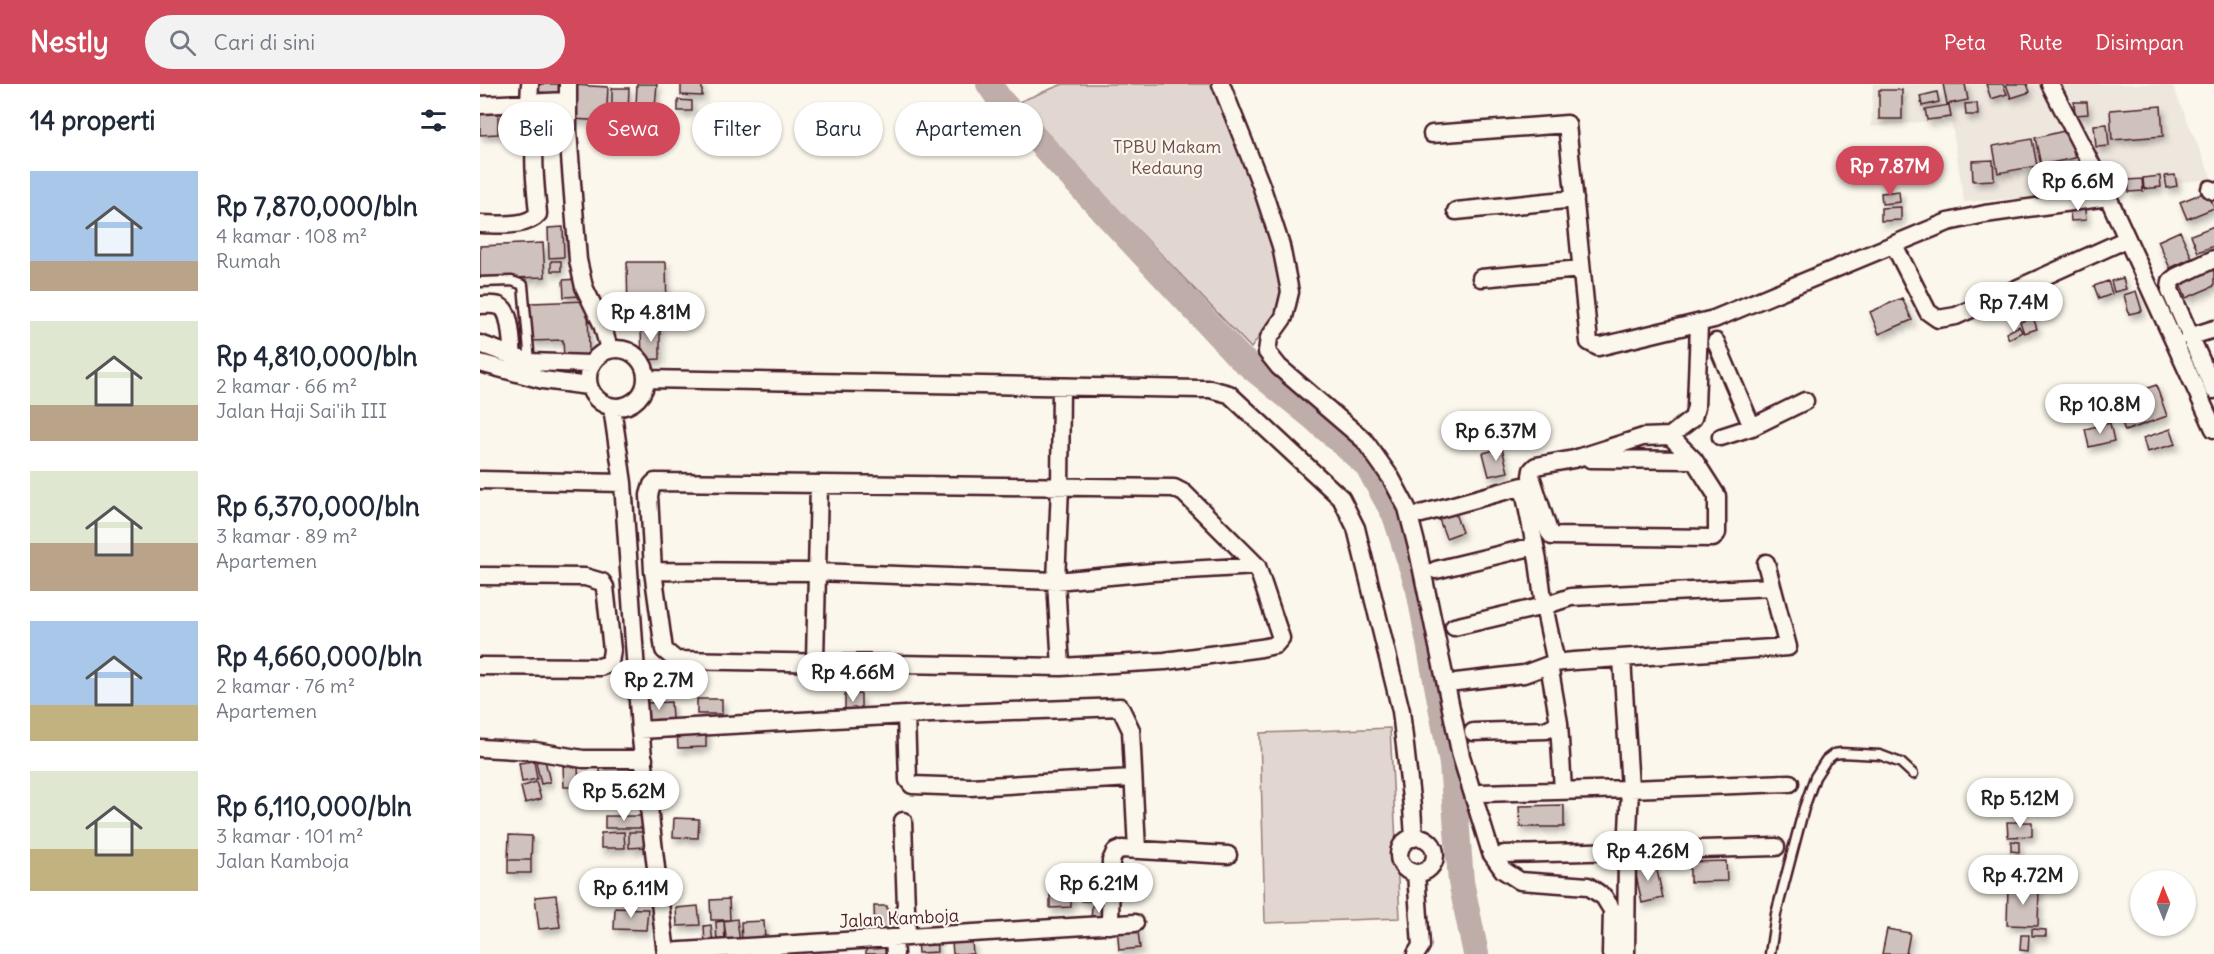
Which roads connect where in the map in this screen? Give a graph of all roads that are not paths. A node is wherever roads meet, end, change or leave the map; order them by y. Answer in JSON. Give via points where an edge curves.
{"nodes":[{"id":1,"x":530,"y":84,"type":"edge"},
{"id":2,"x":1221,"y":84,"type":"edge"},
{"id":3,"x":2050,"y":84,"type":"edge"},
{"id":4,"x":568,"y":92,"type":"edge"},
{"id":5,"x":529,"y":102,"type":"joint"},
{"id":6,"x":498,"y":104,"type":"edge"},
{"id":7,"x":480,"y":105,"type":"edge"},
{"id":8,"x":1432,"y":134,"type":"dead end"},
{"id":9,"x":534,"y":156,"type":"edge"},
{"id":10,"x":570,"y":156,"type":"edge"},
{"id":11,"x":2108,"y":197,"type":"junction"},
{"id":12,"x":1575,"y":199,"type":"junction"},
{"id":13,"x":1456,"y":211,"type":"dead end"},
{"id":14,"x":480,"y":224,"type":"edge"},
{"id":15,"x":2127,"y":238,"type":"junction"},
{"id":16,"x":1894,"y":245,"type":"junction"},
{"id":17,"x":2214,"y":259,"type":"edge"},
{"id":18,"x":1581,"y":269,"type":"junction"},
{"id":19,"x":1481,"y":278,"type":"dead end"},
{"id":20,"x":480,"y":282,"type":"edge"},
{"id":21,"x":480,"y":305,"type":"edge"},
{"id":22,"x":1698,"y":324,"type":"junction"},
{"id":23,"x":2214,"y":329,"type":"edge"},
{"id":24,"x":2189,"y":338,"type":"junction"},
{"id":25,"x":1716,"y":342,"type":"dead end"},
{"id":26,"x":480,"y":344,"type":"edge"},
{"id":27,"x":609,"y":349,"type":"junction"},
{"id":28,"x":513,"y":356,"type":"junction"},
{"id":29,"x":530,"y":362,"type":"junction"},
{"id":30,"x":480,"y":363,"type":"edge"},
{"id":31,"x":590,"y":364,"type":"junction"},
{"id":32,"x":1697,"y":370,"type":"junction"},
{"id":33,"x":1728,"y":371,"type":"junction"},
{"id":34,"x":646,"y":379,"type":"junction"},
{"id":35,"x":588,"y":386,"type":"junction"},
{"id":36,"x":1061,"y":387,"type":"junction"},
{"id":37,"x":2214,"y":390,"type":"edge"},
{"id":38,"x":1805,"y":400,"type":"dead end"},
{"id":39,"x":612,"y":407,"type":"junction"},
{"id":40,"x":1752,"y":427,"type":"junction"},
{"id":41,"x":2214,"y":429,"type":"edge"},
{"id":42,"x":1675,"y":433,"type":"junction"},
{"id":43,"x":1721,"y":437,"type":"dead end"},
{"id":44,"x":1574,"y":459,"type":"junction"},
{"id":45,"x":1694,"y":460,"type":"junction"},
{"id":46,"x":480,"y":480,"type":"edge"},
{"id":47,"x":622,"y":483,"type":"junction"},
{"id":48,"x":819,"y":485,"type":"junction"},
{"id":49,"x":1060,"y":487,"type":"junction"},
{"id":50,"x":1421,"y":514,"type":"dead end"},
{"id":51,"x":1535,"y":546,"type":"junction"},
{"id":52,"x":1766,"y":563,"type":"dead end"},
{"id":53,"x":1257,"y":566,"type":"junction"},
{"id":54,"x":1436,"y":570,"type":"dead end"},
{"id":55,"x":653,"y":571,"type":"junction"},
{"id":56,"x":816,"y":572,"type":"junction"},
{"id":57,"x":480,"y":576,"type":"edge"},
{"id":58,"x":1056,"y":581,"type":"junction"},
{"id":59,"x":1772,"y":587,"type":"junction"},
{"id":60,"x":1544,"y":606,"type":"junction"},
{"id":61,"x":1454,"y":627,"type":"dead end"},
{"id":62,"x":1622,"y":658,"type":"junction"},
{"id":63,"x":815,"y":661,"type":"junction"},
{"id":64,"x":1552,"y":664,"type":"junction"},
{"id":65,"x":480,"y":666,"type":"edge"},
{"id":66,"x":1061,"y":667,"type":"junction"},
{"id":67,"x":1456,"y":682,"type":"dead end"},
{"id":68,"x":906,"y":714,"type":"junction"},
{"id":69,"x":1559,"y":723,"type":"junction"},
{"id":70,"x":640,"y":730,"type":"junction"},
{"id":71,"x":1473,"y":732,"type":"dead end"},
{"id":72,"x":480,"y":748,"type":"edge"},
{"id":73,"x":644,"y":759,"type":"junction"},
{"id":74,"x":1913,"y":774,"type":"dead end"},
{"id":75,"x":1133,"y":778,"type":"junction"},
{"id":76,"x":1790,"y":783,"type":"dead end"},
{"id":77,"x":1630,"y":789,"type":"junction"},
{"id":78,"x":1563,"y":791,"type":"junction"},
{"id":79,"x":1480,"y":793,"type":"dead end"},
{"id":80,"x":903,"y":821,"type":"dead end"},
{"id":81,"x":1414,"y":838,"type":"junction"},
{"id":82,"x":1776,"y":847,"type":"dead end"},
{"id":83,"x":1137,"y":850,"type":"junction"},
{"id":84,"x":1627,"y":851,"type":"junction"},
{"id":85,"x":1504,"y":854,"type":"dead end"},
{"id":86,"x":1228,"y":855,"type":"dead end"},
{"id":87,"x":1416,"y":873,"type":"junction"},
{"id":88,"x":1135,"y":923,"type":"dead end"},
{"id":89,"x":1110,"y":925,"type":"junction"},
{"id":90,"x":898,"y":943,"type":"edge"},
{"id":91,"x":666,"y":953,"type":"edge"},
{"id":92,"x":1416,"y":954,"type":"edge"},
{"id":93,"x":1611,"y":954,"type":"edge"},
{"id":94,"x":1626,"y":954,"type":"edge"},
{"id":95,"x":1770,"y":954,"type":"edge"}],
"edges":[{"from":1,"to":5,"type":"street"},
{"from":2,"to":93,"type":"street","via":[[1261,185],[1281,246],[1290,292],[1284,317],[1269,338],[1267,352],[1279,367],[1364,440],[1407,508],[1461,756],[1491,853],[1503,870],[1520,881],[1588,886],[1604,897],[1612,910]]},
{"from":3,"to":11,"type":"street"},
{"from":4,"to":5,"type":"street"},
{"from":6,"to":7,"type":"street"},
{"from":8,"to":12,"type":"street","via":[[1567,124]]},
{"from":9,"to":14,"type":"street","via":[[538,214],[525,222]]},
{"from":10,"to":27,"type":"street","via":[[578,260],[584,288],[602,324]]},
{"from":11,"to":15,"type":"street"},
{"from":11,"to":16,"type":"street","via":[[1948,222]]},
{"from":12,"to":13,"type":"street"},
{"from":12,"to":18,"type":"street"},
{"from":15,"to":16,"type":"street","via":[[1956,316],[1938,319],[1928,312]]},
{"from":15,"to":41,"type":"street"},
{"from":16,"to":22,"type":"street"},
{"from":17,"to":24,"type":"street","via":[[2171,281],[2170,290]]},
{"from":18,"to":19,"type":"street"},
{"from":18,"to":22,"type":"street","via":[[1589,342],[1598,347]]},
{"from":20,"to":29,"type":"lane","via":[[512,281],[523,285]]},
{"from":21,"to":28,"type":"street","via":[[498,306],[508,315]]},
{"from":22,"to":32,"type":"street"},
{"from":23,"to":24,"type":"street"},
{"from":24,"to":37,"type":"street"},
{"from":25,"to":33,"type":"street"},
{"from":26,"to":28,"type":"street"},
{"from":27,"to":31,"type":"street"},
{"from":27,"to":34,"type":"street","via":[[635,355],[644,366]]},
{"from":28,"to":29,"type":"street"},
{"from":29,"to":31,"type":"street"},
{"from":30,"to":35,"type":"street","via":[[543,380]]},
{"from":31,"to":35,"type":"street"},
{"from":32,"to":33,"type":"street"},
{"from":32,"to":42,"type":"street","via":[[1693,418]]},
{"from":33,"to":40,"type":"street"},
{"from":34,"to":36,"type":"street"},
{"from":34,"to":39,"type":"street","via":[[639,397]]},
{"from":35,"to":39,"type":"street","via":[[597,400]]},
{"from":36,"to":49,"type":"street"},
{"from":36,"to":81,"type":"street","via":[[1210,389],[1229,394],[1341,498],[1356,528],[1401,711]]},
{"from":38,"to":40,"type":"street"},
{"from":39,"to":47,"type":"street"},
{"from":40,"to":43,"type":"street"},
{"from":42,"to":44,"type":"street","via":[[1643,437]]},
{"from":42,"to":45,"type":"street"},
{"from":44,"to":45,"type":"street"},
{"from":44,"to":45,"type":"street","via":[[1532,470],[1552,536],[1713,538],[1717,533],[1717,496]]},
{"from":46,"to":47,"type":"street"},
{"from":47,"to":70,"type":"street"},
{"from":48,"to":49,"type":"street"},
{"from":48,"to":55,"type":"street","via":[[655,482],[649,495]]},
{"from":48,"to":56,"type":"street"},
{"from":49,"to":53,"type":"street","via":[[1174,488],[1184,493]]},
{"from":49,"to":58,"type":"street"},
{"from":50,"to":51,"type":"street","via":[[1523,486]]},
{"from":51,"to":54,"type":"street"},
{"from":51,"to":60,"type":"street"},
{"from":52,"to":59,"type":"street"},
{"from":53,"to":58,"type":"street"},
{"from":53,"to":66,"type":"street","via":[[1281,638],[1275,645],[1165,661]]},
{"from":55,"to":56,"type":"street"},
{"from":55,"to":63,"type":"street","via":[[664,650],[676,660]]},
{"from":56,"to":58,"type":"street"},
{"from":56,"to":63,"type":"street"},
{"from":57,"to":65,"type":"street","via":[[585,577],[602,582],[612,650],[610,663],[600,667]]},
{"from":58,"to":66,"type":"street"},
{"from":59,"to":60,"type":"street","via":[[1571,597]]},
{"from":59,"to":62,"type":"street","via":[[1788,647]]},
{"from":60,"to":61,"type":"street"},
{"from":60,"to":64,"type":"street"},
{"from":62,"to":64,"type":"street"},
{"from":62,"to":77,"type":"street"},
{"from":63,"to":66,"type":"street"},
{"from":64,"to":67,"type":"street","via":[[1524,674]]},
{"from":64,"to":69,"type":"street"},
{"from":68,"to":70,"type":"street"},
{"from":68,"to":75,"type":"street","via":[[1120,706],[1131,730]]},
{"from":68,"to":75,"type":"street","via":[[908,780],[912,785],[970,787]]},
{"from":69,"to":71,"type":"street","via":[[1546,730]]},
{"from":69,"to":78,"type":"street"},
{"from":70,"to":73,"type":"street"},
{"from":72,"to":73,"type":"street","via":[[583,759]]},
{"from":73,"to":91,"type":"street"},
{"from":74,"to":95,"type":"lane","via":[[1895,760],[1871,754],[1834,754],[1822,765],[1804,808],[1776,914]]},
{"from":75,"to":83,"type":"street"},
{"from":76,"to":77,"type":"street"},
{"from":77,"to":78,"type":"street"},
{"from":77,"to":84,"type":"street"},
{"from":78,"to":79,"type":"street"},
{"from":80,"to":90,"type":"street"},
{"from":81,"to":87,"type":"street","via":[[1402,845],[1398,857],[1403,868]]},
{"from":81,"to":87,"type":"street","via":[[1428,841],[1435,856],[1431,867]]},
{"from":82,"to":84,"type":"street"},
{"from":83,"to":86,"type":"street"},
{"from":83,"to":89,"type":"street","via":[[1122,849],[1113,855]]},
{"from":84,"to":85,"type":"street"},
{"from":84,"to":94,"type":"street"},
{"from":87,"to":92,"type":"street","via":[[1421,946]]},
{"from":88,"to":89,"type":"street","name":"Jalan Kamboja"},
{"from":89,"to":90,"type":"street","name":"Jalan Kamboja"},
{"from":90,"to":91,"type":"street","name":"Jalan Kamboja"}]}
